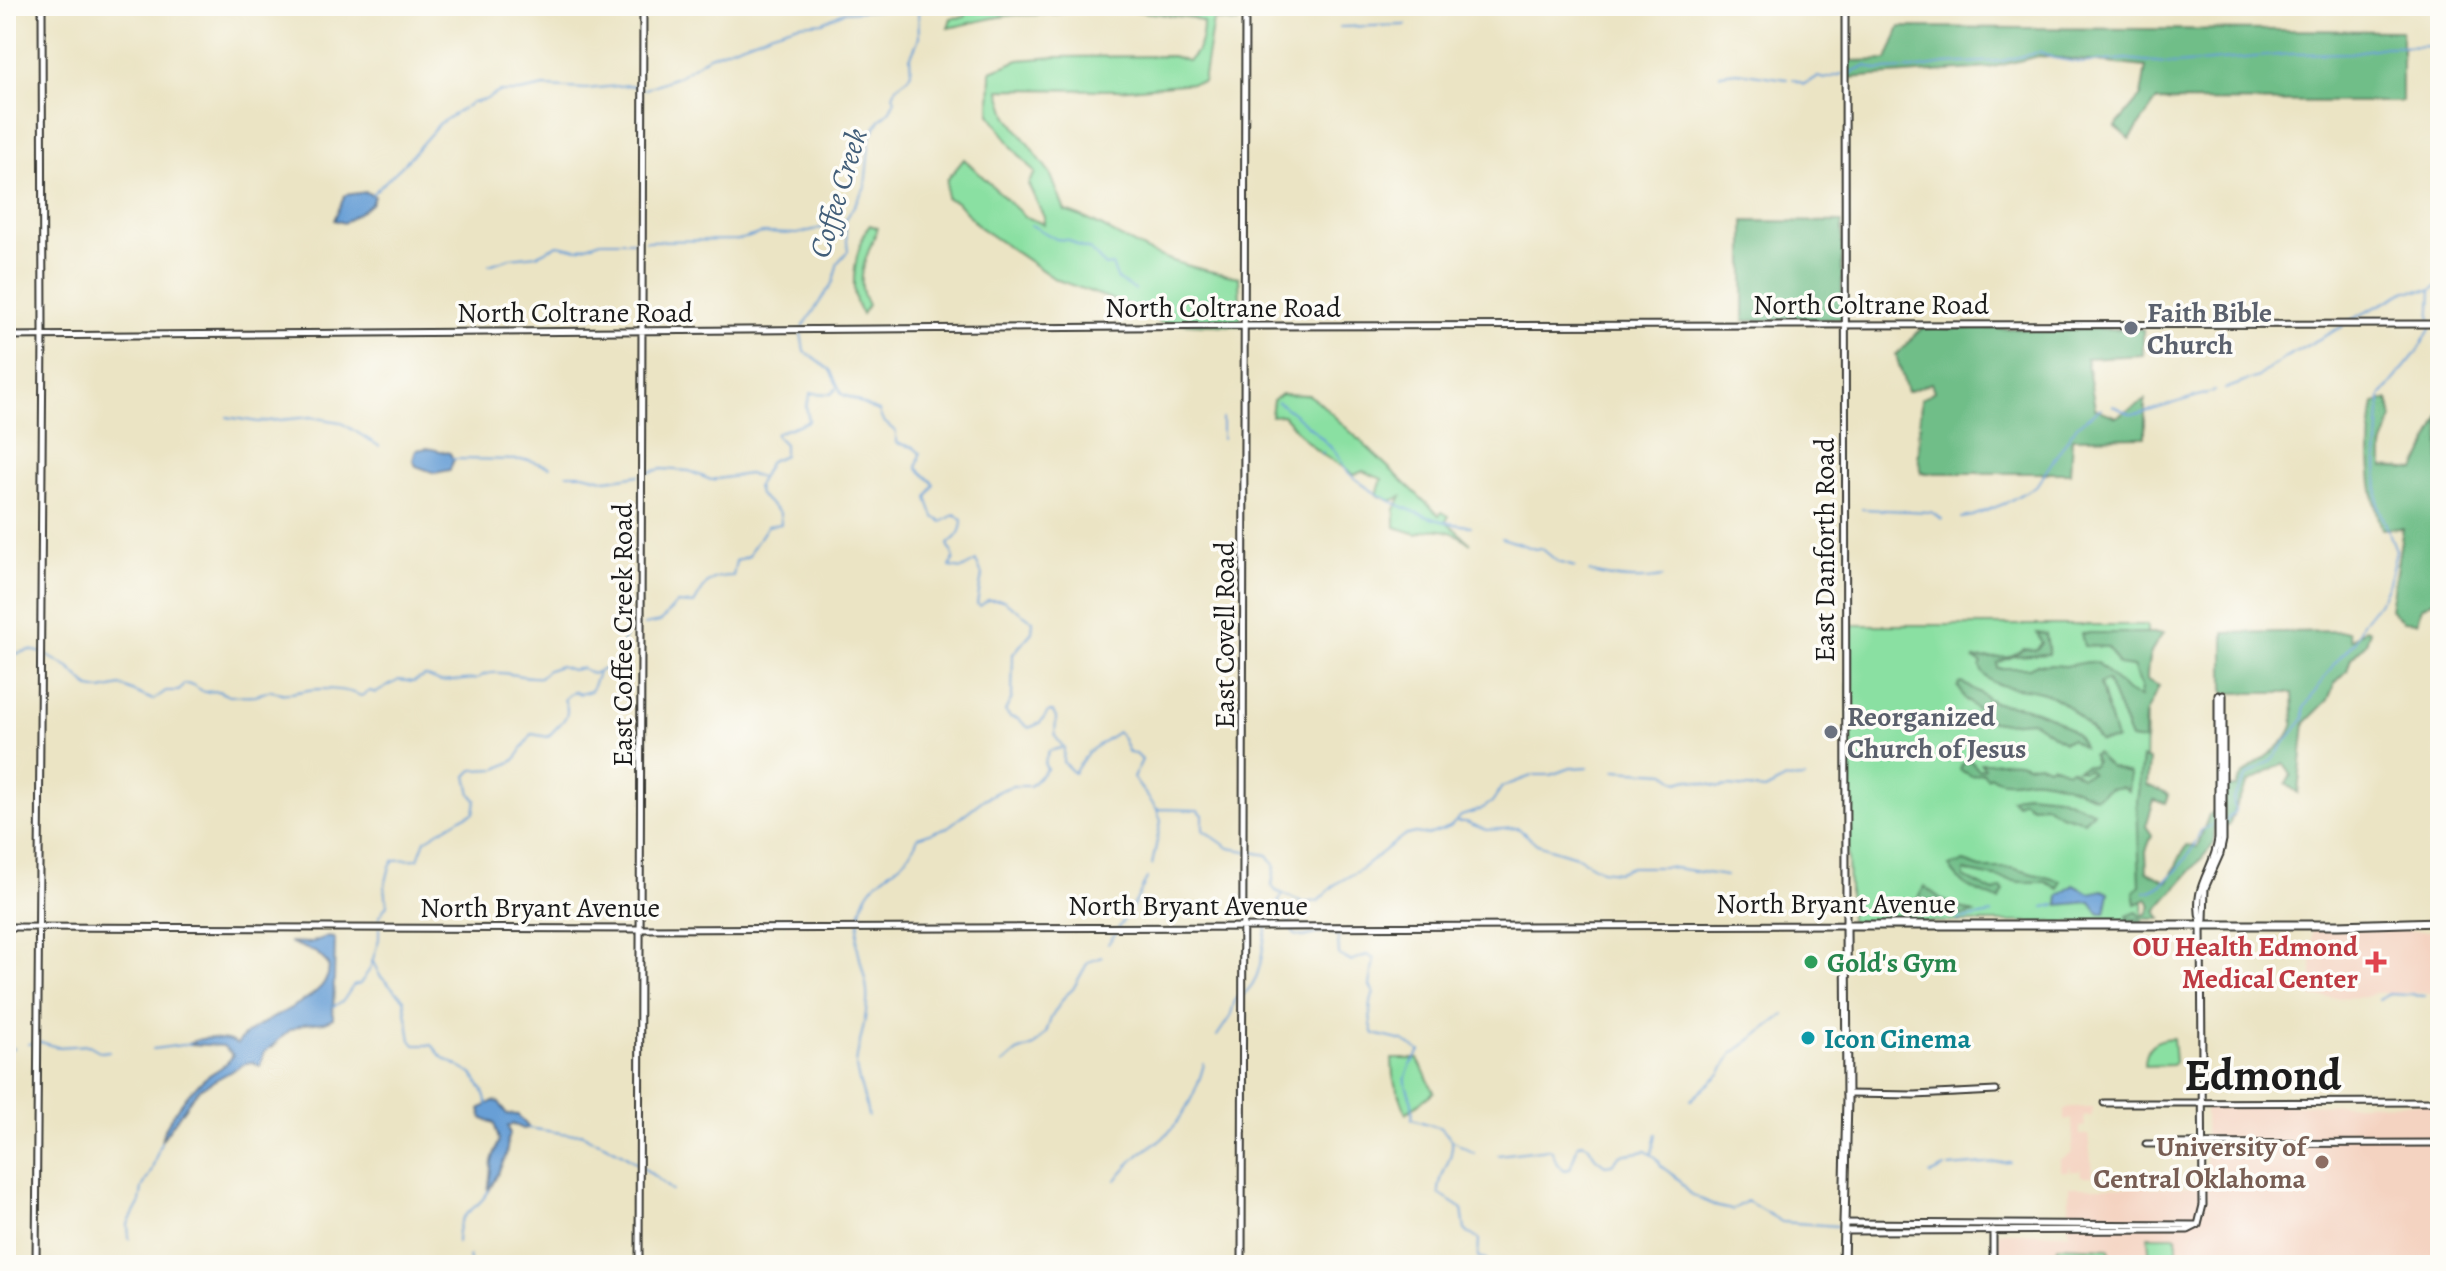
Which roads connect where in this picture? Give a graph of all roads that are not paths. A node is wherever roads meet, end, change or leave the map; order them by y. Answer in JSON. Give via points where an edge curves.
{"nodes":[{"id":1,"x":42,"y":6,"type":"edge"},
{"id":2,"x":643,"y":6,"type":"edge"},
{"id":3,"x":1245,"y":6,"type":"edge"},
{"id":4,"x":1845,"y":6,"type":"edge"},
{"id":5,"x":1847,"y":323,"type":"junction"},
{"id":6,"x":2440,"y":324,"type":"edge"},
{"id":7,"x":1245,"y":326,"type":"junction"},
{"id":8,"x":644,"y":332,"type":"junction"},
{"id":9,"x":6,"y":336,"type":"edge"},
{"id":10,"x":43,"y":336,"type":"junction"},
{"id":11,"x":2220,"y":695,"type":"dead end"},
{"id":12,"x":2201,"y":924,"type":"junction"},
{"id":13,"x":1846,"y":925,"type":"junction"},
{"id":14,"x":2369,"y":925,"type":"junction"},
{"id":15,"x":2440,"y":925,"type":"edge"},
{"id":16,"x":6,"y":927,"type":"edge"},
{"id":17,"x":1243,"y":927,"type":"junction"},
{"id":18,"x":39,"y":928,"type":"junction"},
{"id":19,"x":641,"y":929,"type":"junction"},
{"id":20,"x":1996,"y":1091,"type":"dead end"},
{"id":21,"x":1845,"y":1094,"type":"junction"},
{"id":22,"x":2203,"y":1102,"type":"junction"},
{"id":23,"x":2440,"y":1102,"type":"edge"},
{"id":24,"x":2104,"y":1103,"type":"dead end"},
{"id":25,"x":2202,"y":1143,"type":"junction"},
{"id":26,"x":2440,"y":1143,"type":"edge"},
{"id":27,"x":2146,"y":1144,"type":"dead end"},
{"id":28,"x":1844,"y":1227,"type":"junction"},
{"id":29,"x":1993,"y":1227,"type":"junction"},
{"id":30,"x":36,"y":1265,"type":"edge"},
{"id":31,"x":639,"y":1265,"type":"edge"},
{"id":32,"x":1242,"y":1265,"type":"edge"},
{"id":33,"x":1843,"y":1265,"type":"edge"},
{"id":34,"x":1993,"y":1265,"type":"edge"}],
"edges":[{"from":1,"to":10,"type":"street"},
{"from":2,"to":8,"type":"street","name":"East Coffee Creek Road"},
{"from":3,"to":7,"type":"street","name":"East Covell Road"},
{"from":4,"to":5,"type":"street","name":"East Danforth Road"},
{"from":5,"to":6,"type":"street","name":"North Coltrane Road"},
{"from":5,"to":7,"type":"street","name":"North Coltrane Road"},
{"from":5,"to":13,"type":"street","name":"East Danforth Road"},
{"from":7,"to":8,"type":"street","name":"North Coltrane Road"},
{"from":7,"to":17,"type":"street","name":"East Covell Road"},
{"from":8,"to":10,"type":"street","name":"North Coltrane Road"},
{"from":8,"to":19,"type":"street","name":"East Coffee Creek Road"},
{"from":9,"to":10,"type":"street","name":"North Coltrane Road"},
{"from":10,"to":18,"type":"street"},
{"from":11,"to":12,"type":"street","via":[[2217,845],[2200,887]]},
{"from":12,"to":13,"type":"main road","name":"North Bryant Avenue"},
{"from":12,"to":14,"type":"main road","name":"North Bryant Avenue"},
{"from":12,"to":22,"type":"street"},
{"from":13,"to":17,"type":"street","name":"North Bryant Avenue"},
{"from":13,"to":21,"type":"main road","name":"East Danforth Road"},
{"from":14,"to":15,"type":"main road"},
{"from":14,"to":15,"type":"main road"},
{"from":16,"to":18,"type":"street","name":"North Bryant Avenue"},
{"from":17,"to":19,"type":"street","name":"North Bryant Avenue"},
{"from":17,"to":32,"type":"street","name":"East Covell Road"},
{"from":18,"to":19,"type":"street","name":"North Bryant Avenue"},
{"from":18,"to":30,"type":"street"},
{"from":19,"to":31,"type":"street","name":"East Coffee Creek Road"},
{"from":20,"to":21,"type":"street"},
{"from":21,"to":28,"type":"main road","name":"East Danforth Road"},
{"from":22,"to":23,"type":"street"},
{"from":22,"to":24,"type":"street"},
{"from":22,"to":25,"type":"street"},
{"from":25,"to":26,"type":"street"},
{"from":25,"to":27,"type":"street"},
{"from":25,"to":29,"type":"street","via":[[2203,1212],[2198,1225],[2188,1230]]},
{"from":28,"to":29,"type":"street"},
{"from":28,"to":33,"type":"main road","name":"East Danforth Road"},
{"from":29,"to":34,"type":"street"}]}
